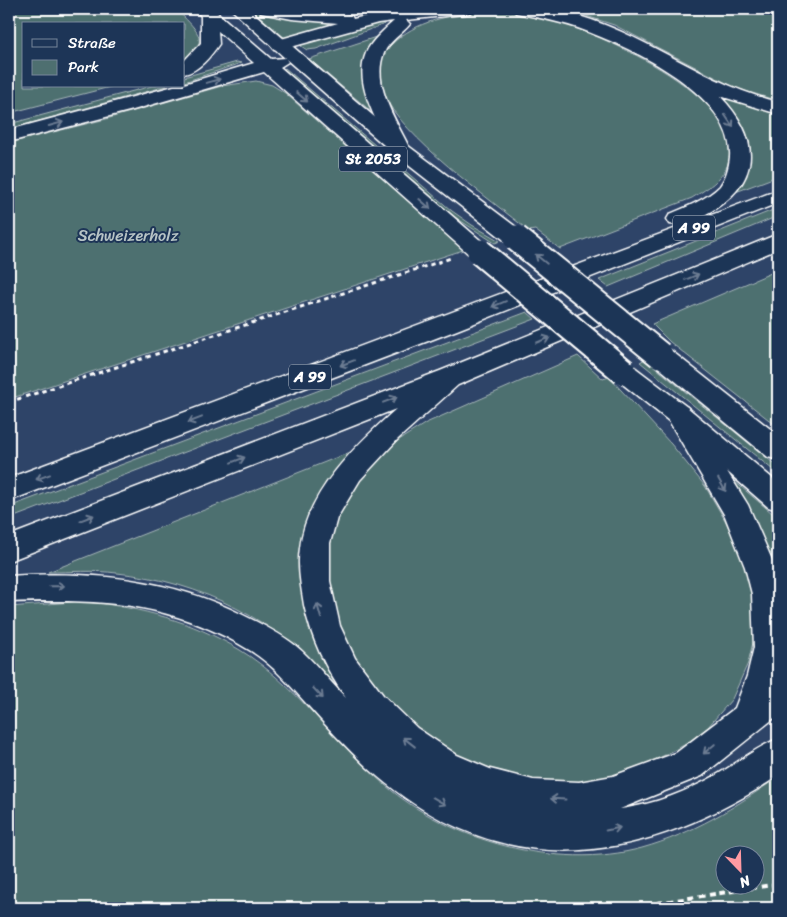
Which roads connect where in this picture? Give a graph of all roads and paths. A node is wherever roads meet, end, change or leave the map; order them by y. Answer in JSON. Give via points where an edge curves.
{"nodes":[{"id":1,"x":239,"y":9,"type":"edge"},
{"id":2,"x":267,"y":9,"type":"edge"},
{"id":3,"x":464,"y":9,"type":"edge"},
{"id":4,"x":522,"y":9,"type":"edge"},
{"id":5,"x":206,"y":11,"type":"edge"},
{"id":6,"x":442,"y":12,"type":"junction"},
{"id":7,"x":377,"y":18,"type":"junction"},
{"id":8,"x":400,"y":24,"type":"junction"},
{"id":9,"x":280,"y":44,"type":"junction"},
{"id":10,"x":294,"y":57,"type":"junction"},
{"id":11,"x":259,"y":59,"type":"junction"},
{"id":12,"x":185,"y":67,"type":"edge"},
{"id":13,"x":683,"y":73,"type":"junction"},
{"id":14,"x":185,"y":74,"type":"edge"},
{"id":15,"x":185,"y":85,"type":"edge"},
{"id":16,"x":129,"y":88,"type":"edge"},
{"id":17,"x":177,"y":88,"type":"edge"},
{"id":18,"x":778,"y":108,"type":"edge"},
{"id":19,"x":9,"y":119,"type":"edge"},
{"id":20,"x":9,"y":136,"type":"edge"},
{"id":21,"x":400,"y":149,"type":"junction"},
{"id":22,"x":778,"y":196,"type":"edge"},
{"id":23,"x":778,"y":240,"type":"edge"},
{"id":24,"x":451,"y":258,"type":"dead end"},
{"id":25,"x":610,"y":261,"type":"junction"},
{"id":26,"x":449,"y":378,"type":"junction"},
{"id":27,"x":9,"y":402,"type":"edge"},
{"id":28,"x":678,"y":414,"type":"junction"},
{"id":29,"x":778,"y":450,"type":"edge"},
{"id":30,"x":9,"y":490,"type":"edge"},
{"id":31,"x":778,"y":499,"type":"edge"},
{"id":32,"x":9,"y":548,"type":"edge"},
{"id":33,"x":9,"y":589,"type":"edge"},
{"id":34,"x":778,"y":696,"type":"edge"},
{"id":35,"x":747,"y":718,"type":"junction"},
{"id":36,"x":778,"y":756,"type":"edge"},
{"id":37,"x":778,"y":884,"type":"edge"},
{"id":38,"x":626,"y":908,"type":"edge"}],
"edges":[{"from":1,"to":9,"type":"main road"},
{"from":2,"to":7,"type":"main road","via":[[320,18]]},
{"from":3,"to":6,"type":"main road"},
{"from":4,"to":13,"type":"main road","via":[[594,28]]},
{"from":5,"to":11,"type":"main road"},
{"from":5,"to":12,"type":"main road","via":[[210,44],[198,59]]},
{"from":6,"to":7,"type":"main road"},
{"from":6,"to":8,"type":"main road"},
{"from":7,"to":9,"type":"main road"},
{"from":8,"to":10,"type":"main road"},
{"from":8,"to":21,"type":"main road","via":[[376,51],[371,71],[380,103]]},
{"from":9,"to":10,"type":"main road"},
{"from":9,"to":11,"type":"main road"},
{"from":10,"to":11,"type":"main road"},
{"from":10,"to":21,"type":"main road","number":"St 2053"},
{"from":11,"to":14,"type":"main road"},
{"from":15,"to":11,"type":"main road","one_way":true},
{"from":11,"to":28,"type":"main road","number":"St 2053","one_way":true,"bridge":true,"via":[[480,252]]},
{"from":13,"to":18,"type":"main road"},
{"from":13,"to":25,"type":"main road","one_way":true,"via":[[713,100],[735,130],[740,145],[738,166],[728,189],[695,212],[636,235]]},
{"from":16,"to":19,"type":"main road"},
{"from":20,"to":17,"type":"main road","one_way":true,"via":[[126,106]]},
{"from":29,"to":21,"type":"main road","number":"St 2053","one_way":true,"bridge":true,"via":[[516,238]]},
{"from":22,"to":25,"type":"main road","number":"A 99"},
{"from":26,"to":23,"type":"main road","one_way":true},
{"from":24,"to":27,"type":"path"},
{"from":25,"to":30,"type":"main road","number":"A 99","one_way":true},
{"from":32,"to":26,"type":"main road","one_way":true},
{"from":35,"to":26,"type":"main road","one_way":true,"via":[[693,763],[619,793],[579,800],[507,792],[463,776],[412,744],[387,724],[364,699],[328,640],[317,603],[315,543],[324,517],[348,474]]},
{"from":28,"to":31,"type":"main road","number":"St 2053"},
{"from":28,"to":35,"type":"main road","one_way":true,"via":[[742,521],[758,559],[770,606],[770,648],[761,685]]},
{"from":33,"to":36,"type":"main road","one_way":true,"via":[[92,587],[147,593],[206,612],[240,628],[285,657],[376,751],[423,791],[477,819],[511,827],[557,834],[601,832],[644,823],[722,791]]},
{"from":34,"to":35,"type":"main road"},
{"from":37,"to":38,"type":"path"}]}
